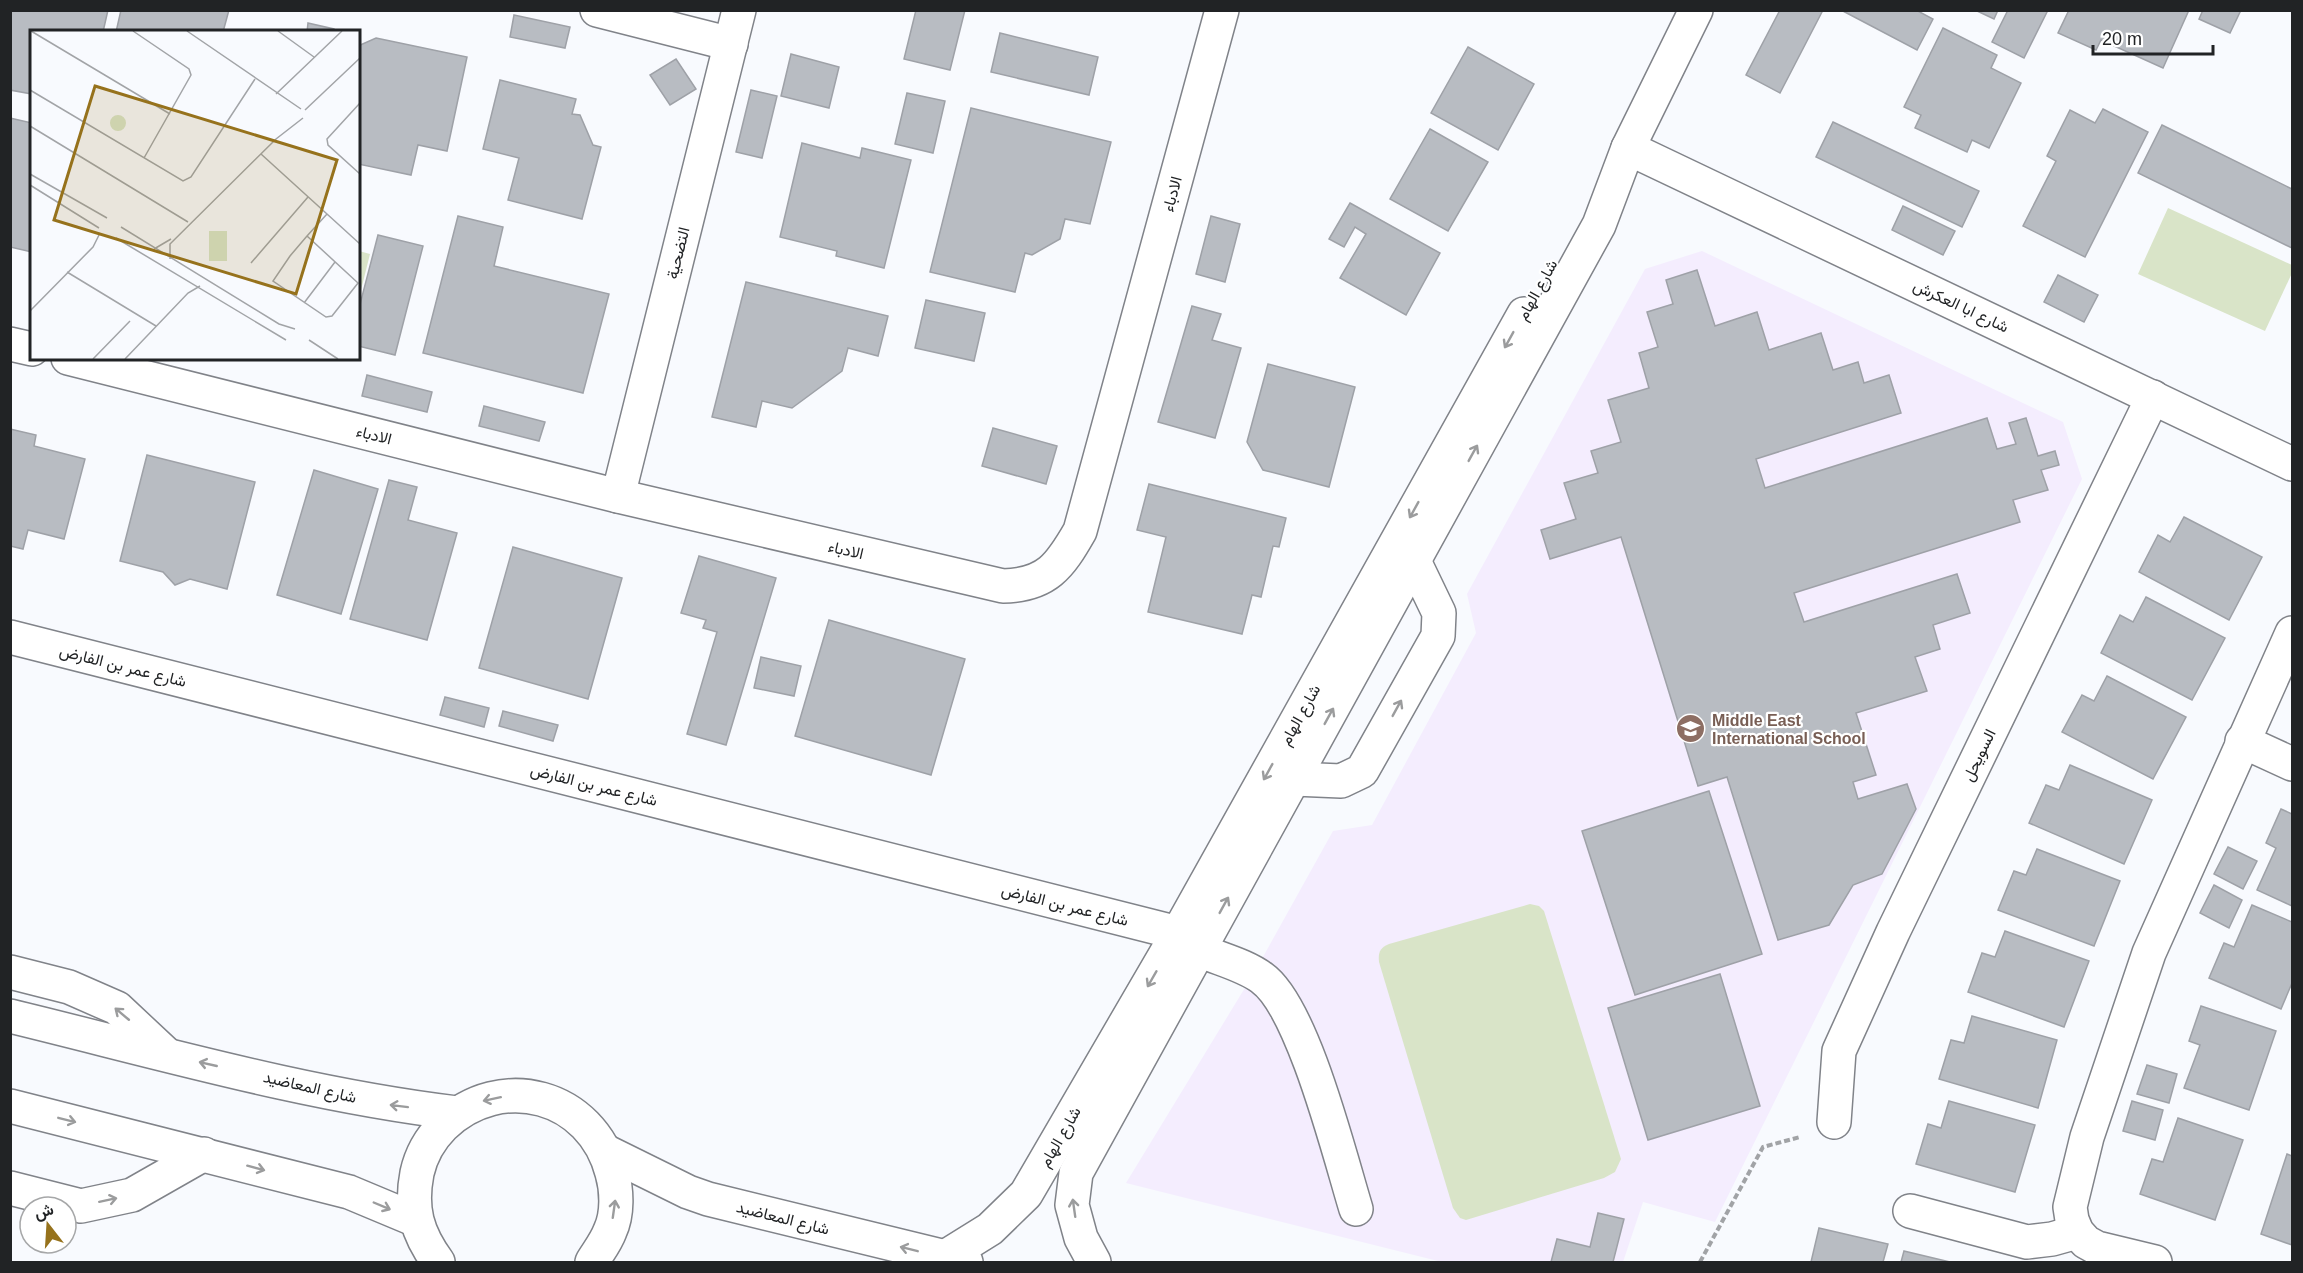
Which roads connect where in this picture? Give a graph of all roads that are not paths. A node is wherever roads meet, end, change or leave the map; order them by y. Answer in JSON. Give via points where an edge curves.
{"nodes":[{"id":1,"x":597,"y":10,"type":"edge"},
{"id":2,"x":740,"y":10,"type":"edge"},
{"id":3,"x":1222,"y":10,"type":"edge"},
{"id":4,"x":1696,"y":10,"type":"edge"},
{"id":5,"x":730,"y":44,"type":"junction"},
{"id":6,"x":1628,"y":148,"type":"junction"},
{"id":7,"x":10,"y":344,"type":"edge"},
{"id":8,"x":30,"y":349,"type":"edge"},
{"id":9,"x":76,"y":360,"type":"edge"},
{"id":10,"x":2153,"y":397,"type":"junction"},
{"id":11,"x":2292,"y":464,"type":"edge"},
{"id":12,"x":618,"y":496,"type":"junction"},
{"id":13,"x":1414,"y":561,"type":"junction"},
{"id":14,"x":2292,"y":633,"type":"edge"},
{"id":15,"x":10,"y":637,"type":"edge"},
{"id":16,"x":2242,"y":741,"type":"junction"},
{"id":17,"x":2292,"y":764,"type":"edge"},
{"id":18,"x":1294,"y":779,"type":"junction"},
{"id":19,"x":1189,"y":942,"type":"junction"},
{"id":20,"x":10,"y":972,"type":"edge"},
{"id":21,"x":10,"y":1016,"type":"edge"},
{"id":22,"x":165,"y":1053,"type":"junction"},
{"id":23,"x":10,"y":1106,"type":"edge"},
{"id":24,"x":457,"y":1113,"type":"junction"},
{"id":25,"x":1834,"y":1122,"type":"road end"},
{"id":26,"x":607,"y":1152,"type":"junction"},
{"id":27,"x":204,"y":1154,"type":"junction"},
{"id":28,"x":10,"y":1188,"type":"edge"},
{"id":29,"x":1356,"y":1209,"type":"dead end"},
{"id":30,"x":1910,"y":1211,"type":"dead end"},
{"id":31,"x":416,"y":1220,"type":"junction"},
{"id":32,"x":2077,"y":1232,"type":"junction"},
{"id":33,"x":956,"y":1260,"type":"edge"},
{"id":34,"x":438,"y":1263,"type":"edge"},
{"id":35,"x":592,"y":1263,"type":"edge"},
{"id":36,"x":1094,"y":1263,"type":"edge"},
{"id":37,"x":2155,"y":1263,"type":"edge"}],
"edges":[{"from":1,"to":5,"type":"street"},
{"from":2,"to":5,"type":"street","name":"التضحية"},
{"from":3,"to":12,"type":"street","name":"الادباء","via":[[1080,531],[1062,562],[1045,576],[1021,586],[1003,586]]},
{"from":4,"to":6,"type":"street","name":"شارع الهام"},
{"from":5,"to":12,"type":"street","name":"التضحية"},
{"from":6,"to":10,"type":"street","name":"شارع ابا العكرش"},
{"from":13,"to":6,"type":"street","name":"شارع الهام","one_way":true,"via":[[1599,225]]},
{"from":6,"to":19,"type":"street","name":"شارع الهام","one_way":true,"via":[[1586,204]]},
{"from":7,"to":8,"type":"street"},
{"from":9,"to":12,"type":"street","name":"الادباء"},
{"from":10,"to":11,"type":"street","name":"شارع ابا العكرش"},
{"from":10,"to":25,"type":"street","name":"السويحل","via":[[1839,1051]]},
{"from":18,"to":13,"type":"street","name":"شارع الهام","one_way":true},
{"from":18,"to":13,"type":"street","one_way":true,"via":[[1341,781],[1362,771],[1438,636],[1438,613]]},
{"from":14,"to":16,"type":"street"},
{"from":15,"to":19,"type":"street","name":"شارع عمر بن الفارض"},
{"from":16,"to":17,"type":"street"},
{"from":16,"to":32,"type":"street","via":[[2149,953],[2087,1137],[2070,1207]]},
{"from":19,"to":18,"type":"street","name":"شارع الهام","one_way":true},
{"from":19,"to":29,"type":"street","name":"شارع عمر بن الفارض","via":[[1262,977],[1289,1013],[1321,1094]]},
{"from":19,"to":33,"type":"street","name":"شارع الهام","one_way":true,"via":[[1026,1194]]},
{"from":36,"to":19,"type":"street","name":"شارع الهام","one_way":true,"via":[[1081,1238],[1072,1205],[1076,1173]]},
{"from":22,"to":20,"type":"street","one_way":true,"via":[[117,1008],[69,987]]},
{"from":21,"to":22,"type":"street","name":"شارع المعاضيد"},
{"from":24,"to":22,"type":"street","name":"شارع المعاضيد","one_way":true,"via":[[390,1105]]},
{"from":23,"to":27,"type":"street","one_way":true},
{"from":26,"to":24,"type":"street","one_way":true,"via":[[586,1124],[557,1104],[524,1095],[489,1098]]},
{"from":24,"to":31,"type":"street","via":[[435,1134],[420,1160],[414,1190]]},
{"from":33,"to":26,"type":"street","name":"شارع المعاضيد","one_way":true,"via":[[708,1199]]},
{"from":35,"to":26,"type":"street","one_way":true,"via":[[611,1230],[616,1190]]},
{"from":28,"to":27,"type":"street","one_way":true,"via":[[81,1206],[132,1195]]},
{"from":27,"to":31,"type":"street","one_way":true,"via":[[349,1192]]},
{"from":30,"to":32,"type":"street","via":[[2027,1242]]},
{"from":31,"to":34,"type":"street"},
{"from":32,"to":37,"type":"street","via":[[2097,1248]]}]}
